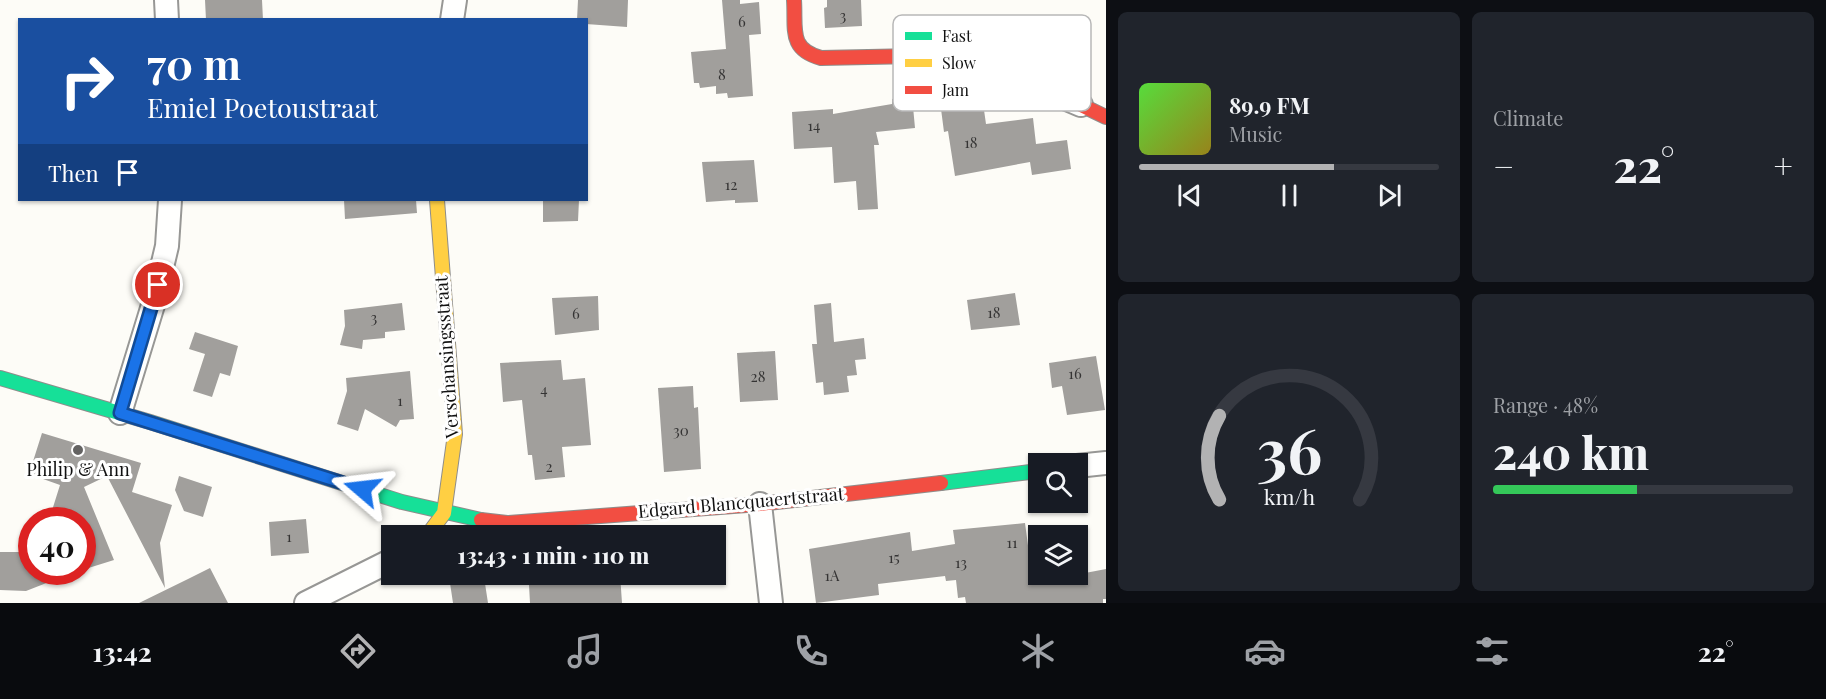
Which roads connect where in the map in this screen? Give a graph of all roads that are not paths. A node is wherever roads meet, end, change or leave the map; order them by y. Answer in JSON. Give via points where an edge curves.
{"nodes":[{"id":1,"x":166,"y":0,"type":"edge"},
{"id":2,"x":455,"y":0,"type":"edge"},
{"id":3,"x":794,"y":0,"type":"edge"},
{"id":4,"x":167,"y":18,"type":"edge"},
{"id":5,"x":452,"y":18,"type":"edge"},
{"id":6,"x":893,"y":57,"type":"edge"},
{"id":7,"x":1091,"y":110,"type":"edge"},
{"id":8,"x":1106,"y":117,"type":"edge"},
{"id":9,"x":170,"y":201,"type":"edge"},
{"id":10,"x":437,"y":201,"type":"edge"},
{"id":11,"x":0,"y":378,"type":"edge"},
{"id":12,"x":120,"y":413,"type":"junction"},
{"id":13,"x":1106,"y":463,"type":"edge"},
{"id":14,"x":1088,"y":465,"type":"edge"},
{"id":15,"x":1028,"y":472,"type":"edge"},
{"id":16,"x":760,"y":504,"type":"junction"},
{"id":17,"x":444,"y":513,"type":"junction"},
{"id":18,"x":435,"y":525,"type":"edge"},
{"id":19,"x":381,"y":566,"type":"edge"},
{"id":20,"x":306,"y":603,"type":"edge"},
{"id":21,"x":771,"y":603,"type":"edge"}],
"edges":[{"from":1,"to":4,"type":"street"},
{"from":2,"to":5,"type":"street"},
{"from":3,"to":6,"type":"street","via":[[797,43],[806,54],[832,58]]},
{"from":7,"to":8,"type":"street"},
{"from":9,"to":12,"type":"street","via":[[167,246]]},
{"from":10,"to":17,"type":"street","name":"Verschansingsstraat","via":[[455,434]]},
{"from":11,"to":12,"type":"street","name":"Edgard Blancquaertstraat"},
{"from":12,"to":17,"type":"street","name":"Edgard Blancquaertstraat"},
{"from":13,"to":14,"type":"street"},
{"from":15,"to":16,"type":"street","name":"Edgard Blancquaertstraat"},
{"from":16,"to":17,"type":"street","name":"Edgard Blancquaertstraat","via":[[507,523]]},
{"from":16,"to":21,"type":"street"},
{"from":17,"to":18,"type":"street"},
{"from":19,"to":20,"type":"street"}]}
